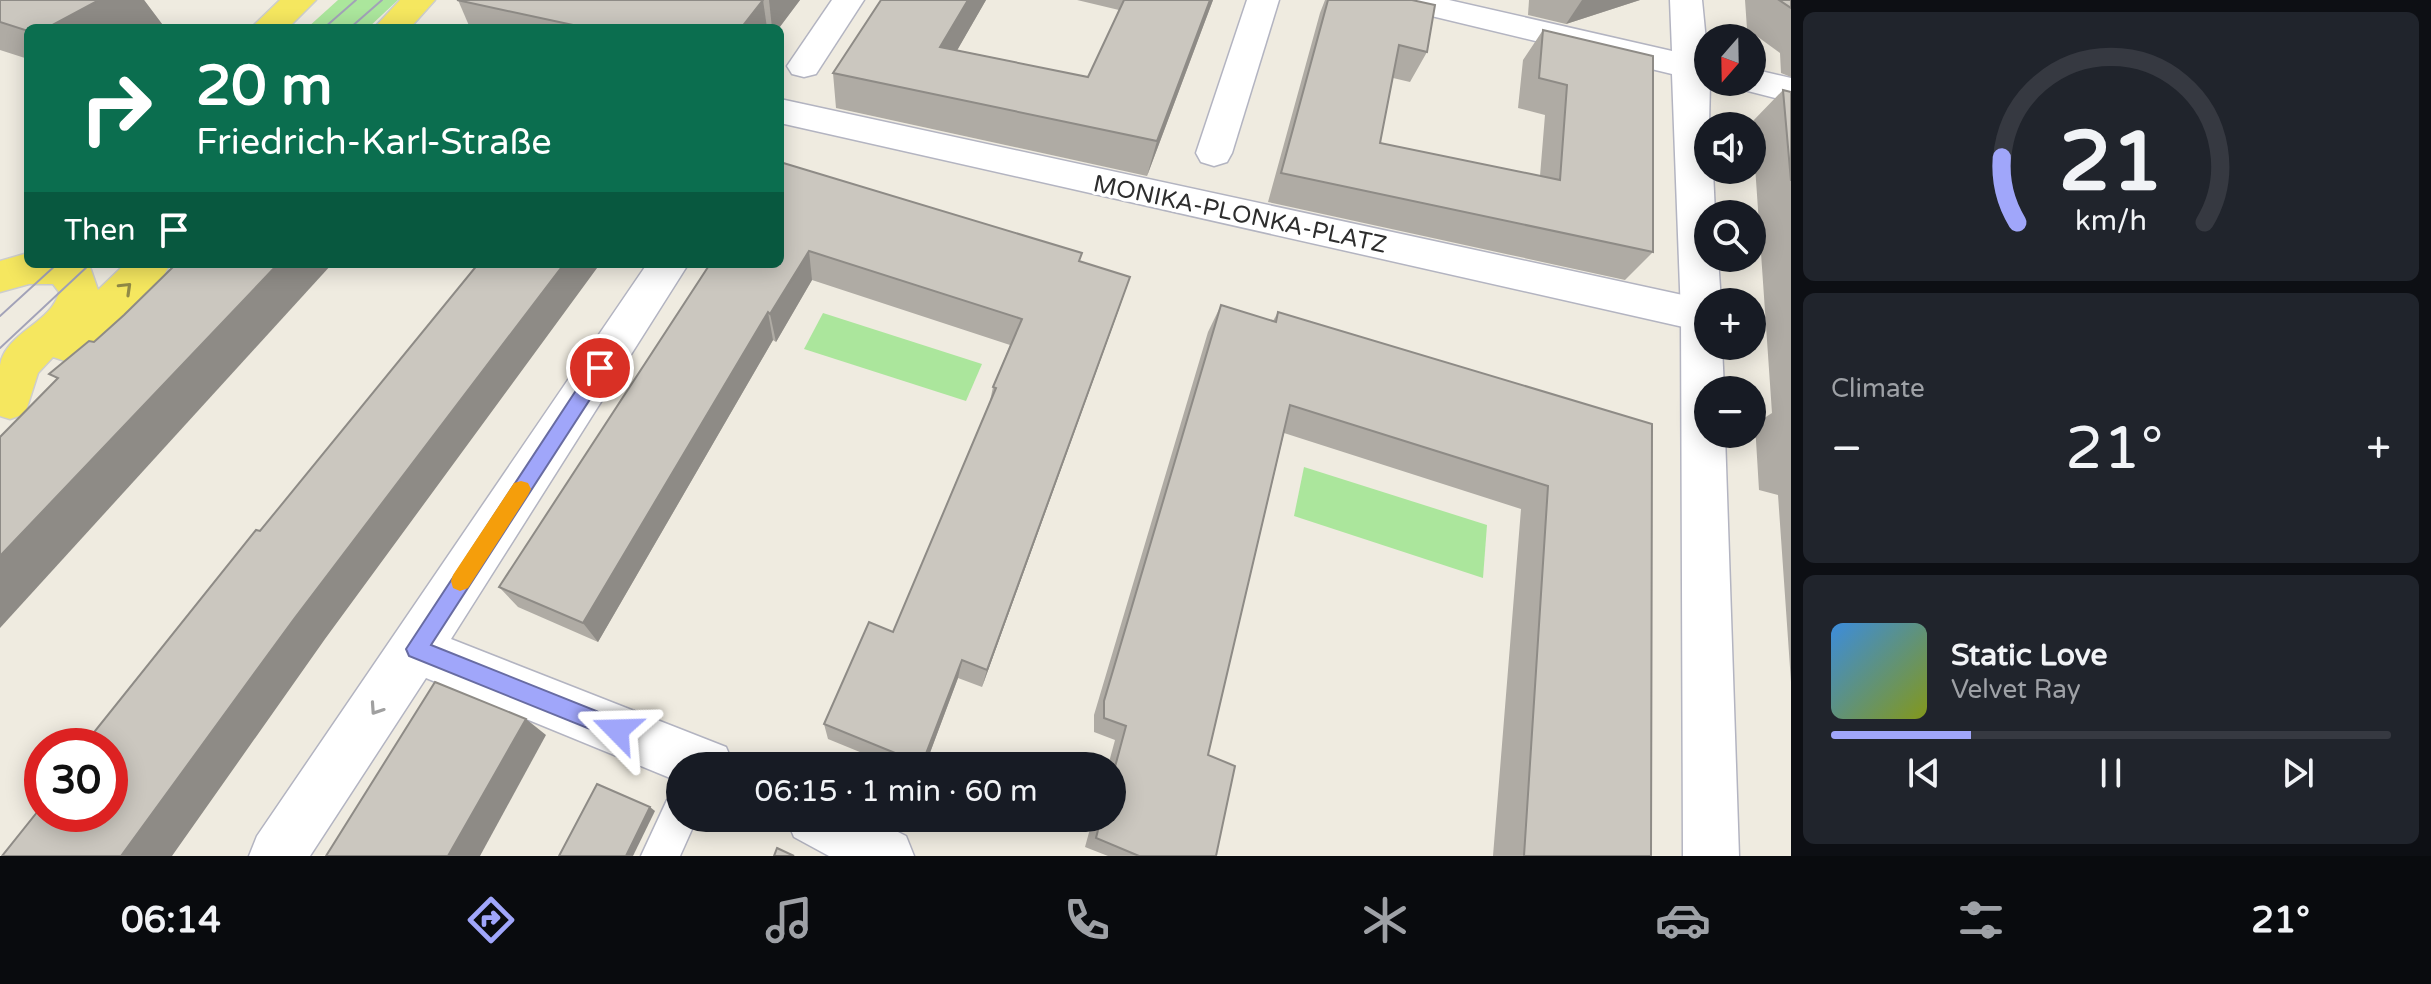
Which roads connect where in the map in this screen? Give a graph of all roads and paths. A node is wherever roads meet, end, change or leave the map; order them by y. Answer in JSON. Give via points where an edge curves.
{"nodes":[{"id":1,"x":300,"y":0,"type":"edge"},
{"id":2,"x":419,"y":0,"type":"edge"},
{"id":3,"x":848,"y":0,"type":"edge"},
{"id":4,"x":1263,"y":0,"type":"edge"},
{"id":5,"x":1405,"y":0,"type":"edge"},
{"id":6,"x":1686,"y":0,"type":"edge"},
{"id":7,"x":273,"y":24,"type":"edge"},
{"id":8,"x":395,"y":24,"type":"edge"},
{"id":9,"x":1694,"y":45,"type":"edge"},
{"id":10,"x":804,"y":66,"type":"dead end"},
{"id":11,"x":1694,"y":67,"type":"edge"},
{"id":12,"x":1766,"y":84,"type":"edge"},
{"id":13,"x":1791,"y":90,"type":"edge"},
{"id":14,"x":1698,"y":96,"type":"edge"},
{"id":15,"x":784,"y":112,"type":"edge"},
{"id":16,"x":1214,"y":153,"type":"dead end"},
{"id":17,"x":24,"y":243,"type":"edge"},
{"id":18,"x":0,"y":264,"type":"edge"},
{"id":19,"x":146,"y":268,"type":"edge"},
{"id":20,"x":666,"y":268,"type":"edge"},
{"id":21,"x":0,"y":277,"type":"edge"},
{"id":22,"x":1701,"y":288,"type":"edge"},
{"id":23,"x":1694,"y":313,"type":"edge"},
{"id":24,"x":1702,"y":360,"type":"edge"},
{"id":25,"x":5,"y":406,"type":"edge"},
{"id":26,"x":416,"y":649,"type":"junction"},
{"id":27,"x":672,"y":752,"type":"edge"},
{"id":28,"x":671,"y":832,"type":"edge"},
{"id":29,"x":840,"y":832,"type":"edge"},
{"id":30,"x":277,"y":856,"type":"edge"},
{"id":31,"x":660,"y":856,"type":"edge"},
{"id":32,"x":886,"y":856,"type":"edge"},
{"id":33,"x":1711,"y":856,"type":"edge"}],
"edges":[{"from":1,"to":7,"type":"main road"},
{"from":2,"to":8,"type":"main road"},
{"from":3,"to":10,"type":"street"},
{"from":4,"to":16,"type":"street"},
{"from":5,"to":11,"type":"street"},
{"from":6,"to":9,"type":"street"},
{"from":12,"to":13,"type":"street"},
{"from":14,"to":22,"type":"street"},
{"from":15,"to":23,"type":"street","name":"MONIKA-PLONKA-PLATZ"},
{"from":17,"to":18,"type":"main road"},
{"from":25,"to":19,"type":"main road","one_way":true},
{"from":20,"to":26,"type":"street"},
{"from":21,"to":25,"type":"main road","via":[[53,268],[76,278],[80,289],[80,299],[65,320],[21,364]]},
{"from":24,"to":33,"type":"street"},
{"from":26,"to":27,"type":"street"},
{"from":26,"to":30,"type":"street","one_way":true},
{"from":28,"to":31,"type":"lane"},
{"from":29,"to":32,"type":"street"}]}
